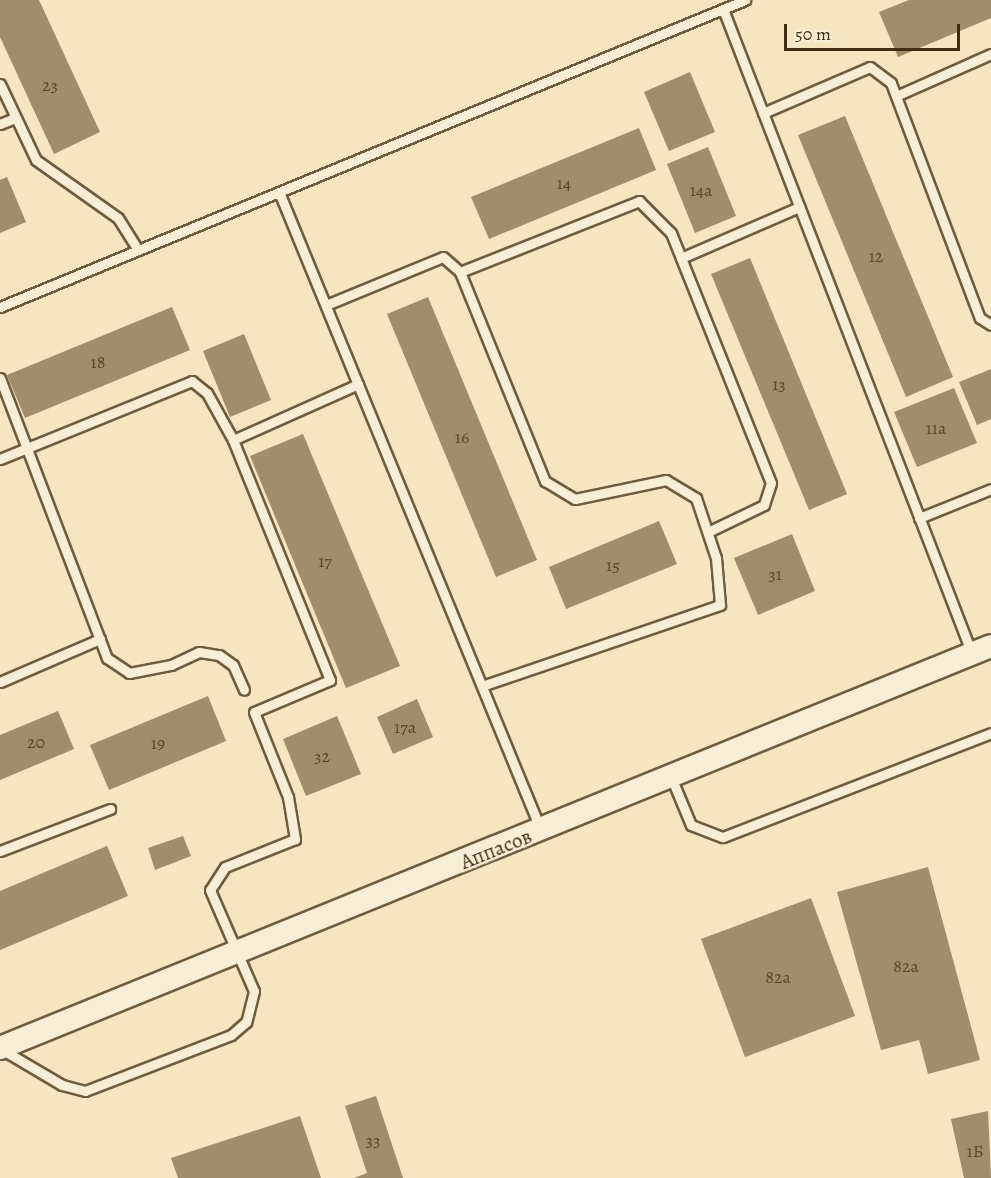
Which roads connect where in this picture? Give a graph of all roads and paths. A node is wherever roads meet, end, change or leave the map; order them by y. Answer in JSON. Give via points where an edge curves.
{"nodes":[{"id":1,"x":745,"y":0,"type":"edge"},
{"id":2,"x":723,"y":9,"type":"junction"},
{"id":3,"x":991,"y":54,"type":"edge"},
{"id":4,"x":0,"y":84,"type":"edge"},
{"id":5,"x":896,"y":96,"type":"junction"},
{"id":6,"x":763,"y":113,"type":"junction"},
{"id":7,"x":15,"y":118,"type":"junction"},
{"id":8,"x":0,"y":124,"type":"edge"},
{"id":9,"x":279,"y":192,"type":"junction"},
{"id":10,"x":799,"y":207,"type":"junction"},
{"id":11,"x":138,"y":250,"type":"junction"},
{"id":12,"x":681,"y":258,"type":"junction"},
{"id":13,"x":460,"y":272,"type":"junction"},
{"id":14,"x":326,"y":305,"type":"junction"},
{"id":15,"x":0,"y":307,"type":"edge"},
{"id":16,"x":991,"y":324,"type":"edge"},
{"id":17,"x":0,"y":378,"type":"edge"},
{"id":18,"x":358,"y":384,"type":"junction"},
{"id":19,"x":233,"y":440,"type":"junction"},
{"id":20,"x":26,"y":447,"type":"junction"},
{"id":21,"x":0,"y":459,"type":"edge"},
{"id":22,"x":991,"y":489,"type":"edge"},
{"id":23,"x":919,"y":518,"type":"junction"},
{"id":24,"x":708,"y":532,"type":"junction"},
{"id":25,"x":100,"y":639,"type":"junction"},
{"id":26,"x":981,"y":650,"type":"edge"},
{"id":27,"x":0,"y":682,"type":"edge"},
{"id":28,"x":482,"y":686,"type":"junction"},
{"id":29,"x":244,"y":690,"type":"dead end"},
{"id":30,"x":991,"y":733,"type":"edge"},
{"id":31,"x":670,"y":777,"type":"junction"},
{"id":32,"x":110,"y":808,"type":"dead end"},
{"id":33,"x":541,"y":830,"type":"junction"},
{"id":34,"x":0,"y":851,"type":"edge"},
{"id":35,"x":236,"y":955,"type":"junction"},
{"id":36,"x":0,"y":1048,"type":"edge"}],
"edges":[{"from":1,"to":2,"type":"lane"},
{"from":2,"to":6,"type":"lane"},
{"from":2,"to":9,"type":"lane"},
{"from":3,"to":5,"type":"lane"},
{"from":4,"to":7,"type":"lane"},
{"from":5,"to":6,"type":"lane","via":[[891,83],[870,67]]},
{"from":5,"to":16,"type":"lane","via":[[980,318]]},
{"from":6,"to":10,"type":"lane"},
{"from":7,"to":8,"type":"lane"},
{"from":7,"to":11,"type":"lane","via":[[36,160],[118,218]]},
{"from":9,"to":11,"type":"lane"},
{"from":9,"to":14,"type":"lane"},
{"from":10,"to":12,"type":"lane"},
{"from":10,"to":23,"type":"lane"},
{"from":11,"to":15,"type":"lane"},
{"from":12,"to":13,"type":"lane","via":[[670,232],[639,201]]},
{"from":12,"to":24,"type":"lane","via":[[771,483],[764,505]]},
{"from":13,"to":14,"type":"lane","via":[[443,257]]},
{"from":13,"to":24,"type":"lane","via":[[545,481],[575,499],[666,480],[696,498]]},
{"from":14,"to":18,"type":"lane"},
{"from":17,"to":20,"type":"lane"},
{"from":18,"to":19,"type":"lane"},
{"from":18,"to":28,"type":"lane"},
{"from":19,"to":20,"type":"lane","via":[[207,393],[192,381]]},
{"from":19,"to":35,"type":"lane","via":[[330,680],[254,712],[288,796],[295,839],[225,867],[210,890]]},
{"from":20,"to":21,"type":"lane"},
{"from":20,"to":25,"type":"lane"},
{"from":22,"to":23,"type":"lane"},
{"from":23,"to":26,"type":"lane"},
{"from":24,"to":28,"type":"lane","via":[[716,558],[720,605]]},
{"from":25,"to":27,"type":"lane"},
{"from":25,"to":29,"type":"lane","via":[[107,658],[129,673],[171,665],[199,652],[219,655],[233,665]]},
{"from":26,"to":31,"type":"street","name":"Аппасов"},
{"from":28,"to":33,"type":"lane"},
{"from":30,"to":31,"type":"lane","via":[[723,837],[691,825]]},
{"from":31,"to":33,"type":"street","name":"Аппасов"},
{"from":32,"to":34,"type":"lane"},
{"from":33,"to":35,"type":"street","name":"Аппасов"},
{"from":35,"to":36,"type":"street","name":"Аппасов"},
{"from":35,"to":36,"type":"lane","via":[[254,991],[246,1022],[231,1035],[110,1086],[85,1091],[62,1085]]}]}
